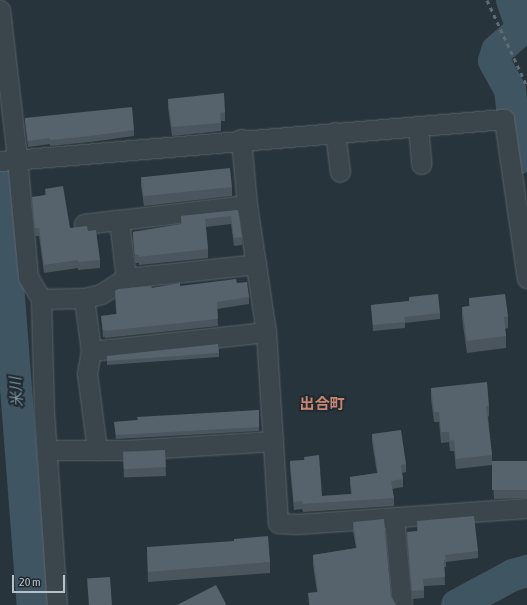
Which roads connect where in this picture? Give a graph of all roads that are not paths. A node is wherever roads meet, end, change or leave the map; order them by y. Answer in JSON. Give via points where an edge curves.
{"nodes":[{"id":1,"x":0,"y":10,"type":"edge"},
{"id":2,"x":418,"y":126,"type":"junction"},
{"id":3,"x":335,"y":132,"type":"junction"},
{"id":4,"x":241,"y":139,"type":"junction"},
{"id":5,"x":9,"y":160,"type":"edge"},
{"id":6,"x":421,"y":164,"type":"dead end"},
{"id":7,"x":340,"y":172,"type":"dead end"},
{"id":8,"x":247,"y":205,"type":"junction"},
{"id":9,"x":119,"y":220,"type":"junction"},
{"id":10,"x":84,"y":224,"type":"dead end"},
{"id":11,"x":256,"y":264,"type":"junction"},
{"id":12,"x":126,"y":278,"type":"junction"},
{"id":13,"x":527,"y":278,"type":"edge"},
{"id":14,"x":84,"y":298,"type":"junction"},
{"id":15,"x":40,"y":299,"type":"junction"},
{"id":16,"x":266,"y":332,"type":"junction"},
{"id":17,"x":91,"y":351,"type":"junction"},
{"id":18,"x":273,"y":441,"type":"junction"},
{"id":19,"x":47,"y":450,"type":"junction"},
{"id":20,"x":97,"y":450,"type":"junction"},
{"id":21,"x":527,"y":508,"type":"edge"},
{"id":22,"x":394,"y":517,"type":"junction"},
{"id":23,"x":57,"y":605,"type":"edge"},
{"id":24,"x":402,"y":605,"type":"edge"}],
"edges":[{"from":1,"to":5,"type":"street"},
{"from":2,"to":3,"type":"street"},
{"from":2,"to":6,"type":"street"},
{"from":2,"to":13,"type":"street","via":[[504,119]]},
{"from":3,"to":4,"type":"street"},
{"from":3,"to":7,"type":"street"},
{"from":4,"to":5,"type":"street"},
{"from":4,"to":8,"type":"street"},
{"from":5,"to":15,"type":"street","via":[[28,277]]},
{"from":8,"to":9,"type":"street"},
{"from":8,"to":11,"type":"street"},
{"from":9,"to":10,"type":"street"},
{"from":9,"to":12,"type":"street"},
{"from":11,"to":12,"type":"street"},
{"from":11,"to":16,"type":"street"},
{"from":12,"to":14,"type":"street","via":[[101,294]]},
{"from":14,"to":15,"type":"street"},
{"from":14,"to":17,"type":"street"},
{"from":15,"to":19,"type":"street"},
{"from":16,"to":17,"type":"street"},
{"from":16,"to":18,"type":"street"},
{"from":17,"to":20,"type":"street","via":[[87,373]]},
{"from":18,"to":20,"type":"street"},
{"from":18,"to":22,"type":"street","via":[[278,523]]},
{"from":19,"to":20,"type":"street"},
{"from":19,"to":23,"type":"street"},
{"from":21,"to":22,"type":"street"},
{"from":22,"to":24,"type":"street"}]}
